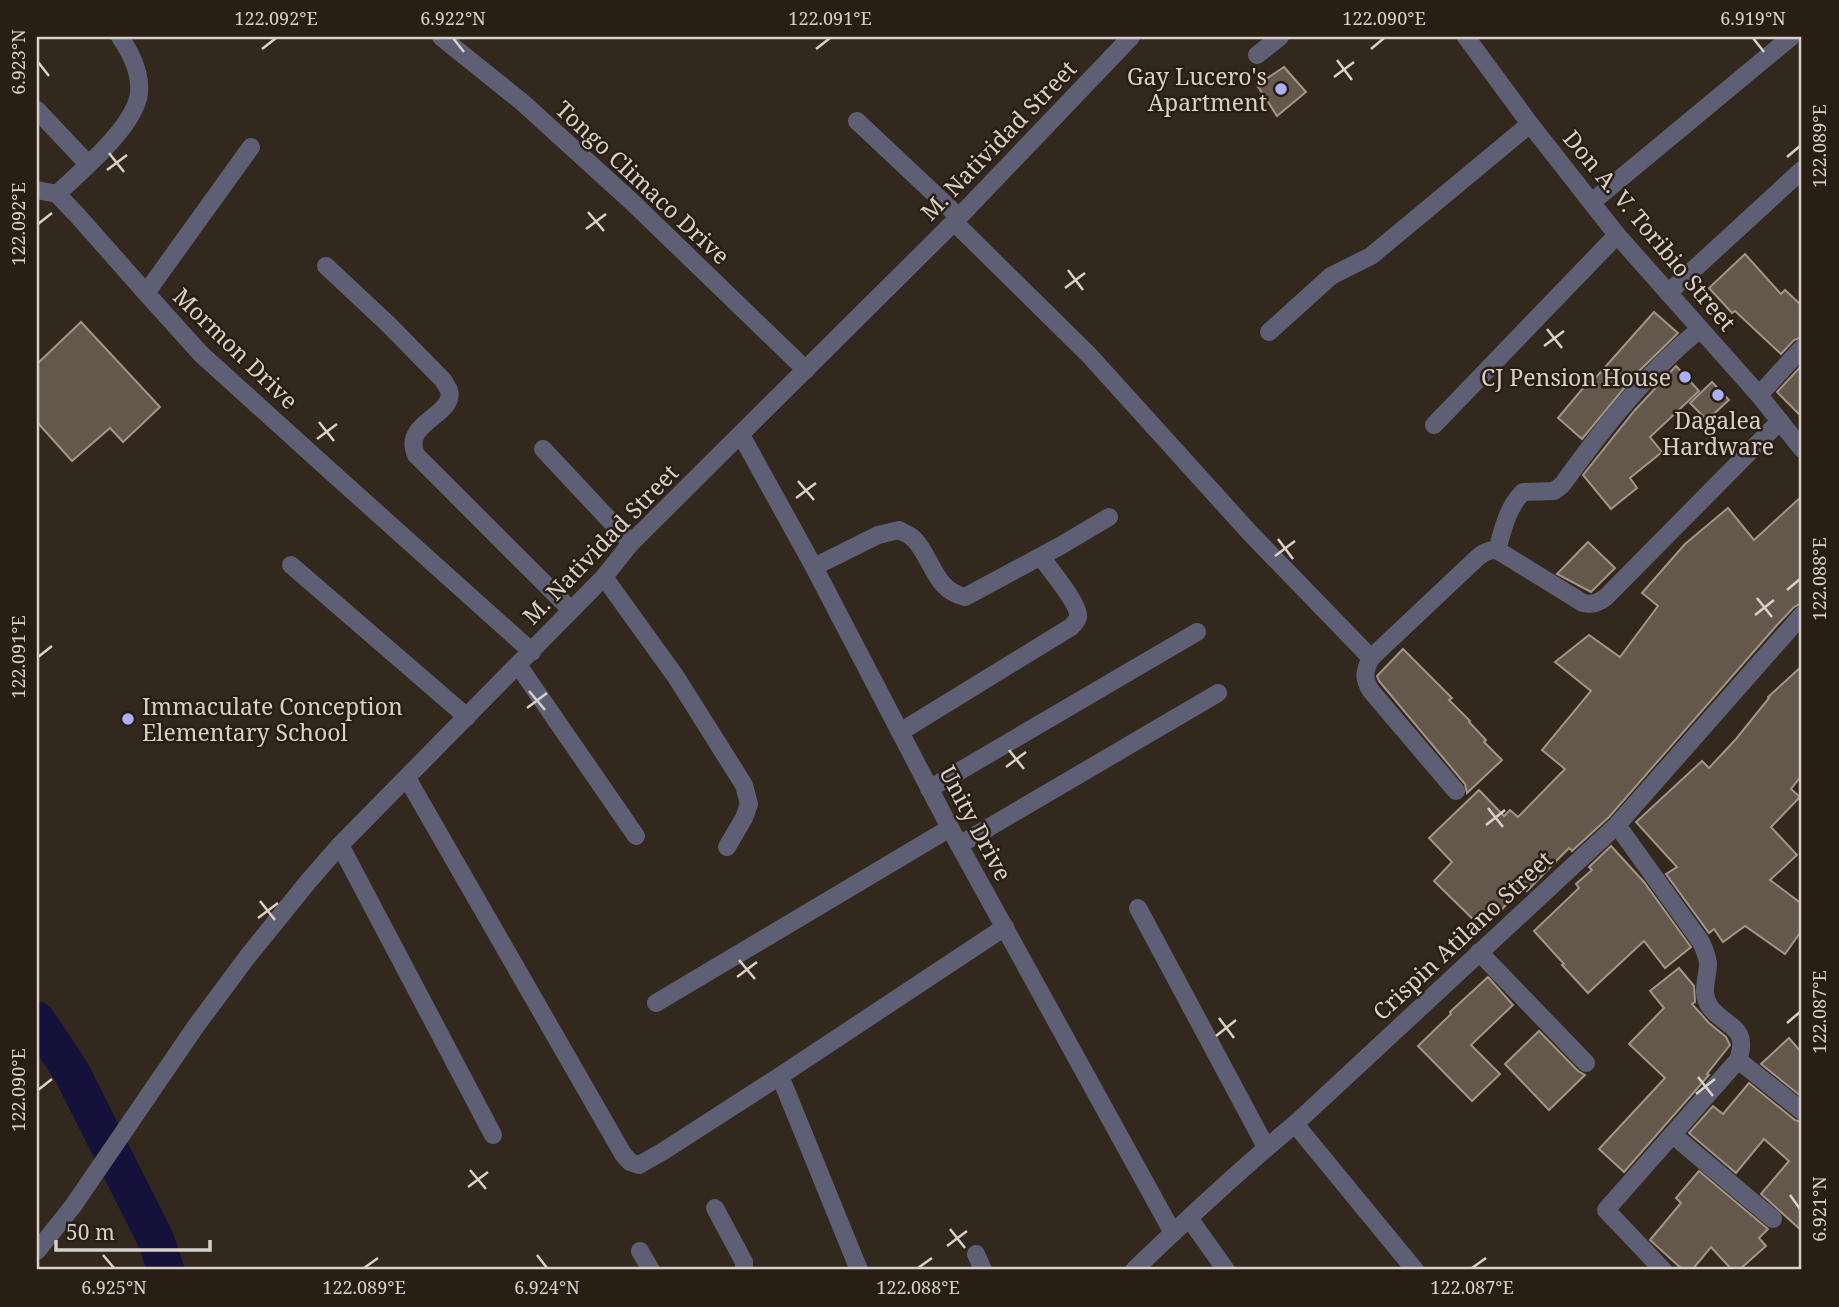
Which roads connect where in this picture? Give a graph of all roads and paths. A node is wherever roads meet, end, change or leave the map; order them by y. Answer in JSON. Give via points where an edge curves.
{"nodes":[{"id":1,"x":120,"y":37,"type":"edge"},
{"id":2,"x":441,"y":37,"type":"edge"},
{"id":3,"x":1131,"y":37,"type":"edge"},
{"id":4,"x":1280,"y":37,"type":"edge"},
{"id":5,"x":1466,"y":37,"type":"edge"},
{"id":6,"x":1791,"y":37,"type":"edge"},
{"id":7,"x":1257,"y":55,"type":"dead end"},
{"id":8,"x":37,"y":110,"type":"edge"},
{"id":9,"x":857,"y":121,"type":"dead end"},
{"id":10,"x":1530,"y":124,"type":"junction"},
{"id":11,"x":251,"y":147,"type":"dead end"},
{"id":12,"x":88,"y":164,"type":"junction"},
{"id":13,"x":1802,"y":170,"type":"edge"},
{"id":14,"x":37,"y":190,"type":"edge"},
{"id":15,"x":57,"y":194,"type":"junction"},
{"id":16,"x":1592,"y":202,"type":"junction"},
{"id":17,"x":956,"y":219,"type":"junction"},
{"id":18,"x":1617,"y":234,"type":"junction"},
{"id":19,"x":326,"y":266,"type":"dead end"},
{"id":20,"x":146,"y":293,"type":"junction"},
{"id":21,"x":1668,"y":293,"type":"junction"},
{"id":22,"x":1700,"y":329,"type":"junction"},
{"id":23,"x":1269,"y":332,"type":"dead end"},
{"id":24,"x":1802,"y":348,"type":"edge"},
{"id":25,"x":806,"y":370,"type":"junction"},
{"id":26,"x":1759,"y":395,"type":"junction"},
{"id":27,"x":1780,"y":421,"type":"junction"},
{"id":28,"x":1434,"y":425,"type":"dead end"},
{"id":29,"x":741,"y":435,"type":"junction"},
{"id":30,"x":543,"y":449,"type":"dead end"},
{"id":31,"x":1802,"y":449,"type":"edge"},
{"id":32,"x":1109,"y":517,"type":"dead end"},
{"id":33,"x":631,"y":542,"type":"junction"},
{"id":34,"x":1496,"y":550,"type":"junction"},
{"id":35,"x":1041,"y":557,"type":"junction"},
{"id":36,"x":291,"y":565,"type":"dead end"},
{"id":37,"x":814,"y":567,"type":"junction"},
{"id":38,"x":604,"y":577,"type":"junction"},
{"id":39,"x":571,"y":610,"type":"junction"},
{"id":40,"x":1802,"y":615,"type":"edge"},
{"id":41,"x":1197,"y":632,"type":"dead end"},
{"id":42,"x":532,"y":652,"type":"junction"},
{"id":43,"x":1371,"y":658,"type":"junction"},
{"id":44,"x":518,"y":665,"type":"junction"},
{"id":45,"x":1217,"y":693,"type":"dead end"},
{"id":46,"x":467,"y":717,"type":"junction"},
{"id":47,"x":900,"y":732,"type":"junction"},
{"id":48,"x":407,"y":778,"type":"junction"},
{"id":49,"x":929,"y":789,"type":"junction"},
{"id":50,"x":1456,"y":791,"type":"dead end"},
{"id":51,"x":1617,"y":825,"type":"junction"},
{"id":52,"x":636,"y":836,"type":"dead end"},
{"id":53,"x":955,"y":836,"type":"junction"},
{"id":54,"x":341,"y":845,"type":"junction"},
{"id":55,"x":727,"y":847,"type":"dead end"},
{"id":56,"x":1138,"y":908,"type":"dead end"},
{"id":57,"x":1005,"y":927,"type":"junction"},
{"id":58,"x":1479,"y":953,"type":"junction"},
{"id":59,"x":656,"y":1003,"type":"dead end"},
{"id":60,"x":1738,"y":1060,"type":"junction"},
{"id":61,"x":1586,"y":1063,"type":"dead end"},
{"id":62,"x":780,"y":1076,"type":"junction"},
{"id":63,"x":1802,"y":1111,"type":"edge"},
{"id":64,"x":1295,"y":1124,"type":"junction"},
{"id":65,"x":493,"y":1135,"type":"dead end"},
{"id":66,"x":1672,"y":1135,"type":"junction"},
{"id":67,"x":1266,"y":1147,"type":"junction"},
{"id":68,"x":715,"y":1208,"type":"dead end"},
{"id":69,"x":1189,"y":1219,"type":"junction"},
{"id":70,"x":1773,"y":1219,"type":"dead end"},
{"id":71,"x":1173,"y":1233,"type":"junction"},
{"id":72,"x":37,"y":1251,"type":"edge"},
{"id":73,"x":640,"y":1251,"type":"dead end"},
{"id":74,"x":651,"y":1270,"type":"edge"},
{"id":75,"x":744,"y":1270,"type":"edge"},
{"id":76,"x":859,"y":1270,"type":"edge"},
{"id":77,"x":1134,"y":1270,"type":"edge"},
{"id":78,"x":1226,"y":1270,"type":"edge"},
{"id":79,"x":1415,"y":1270,"type":"edge"},
{"id":80,"x":1663,"y":1270,"type":"edge"}],
"edges":[{"from":1,"to":12,"type":"street","via":[[132,54],[139,94],[124,125]]},
{"from":2,"to":25,"type":"street","name":"Tongo Climaco Drive","via":[[522,102],[631,201]]},
{"from":3,"to":17,"type":"street","name":"M. Natividad Street"},
{"from":4,"to":7,"type":"street"},
{"from":5,"to":10,"type":"street","name":"Don A. V. Toribio Street"},
{"from":6,"to":16,"type":"street"},
{"from":8,"to":12,"type":"street"},
{"from":9,"to":17,"type":"street"},
{"from":10,"to":16,"type":"street","name":"Don A. V. Toribio Street"},
{"from":10,"to":23,"type":"street","via":[[1371,256],[1331,276]]},
{"from":11,"to":20,"type":"street"},
{"from":12,"to":15,"type":"street"},
{"from":13,"to":21,"type":"street"},
{"from":14,"to":15,"type":"street"},
{"from":15,"to":20,"type":"street","name":"Mormon Drive"},
{"from":16,"to":18,"type":"street","name":"Don A. V. Toribio Street"},
{"from":17,"to":25,"type":"street","name":"M. Natividad Street"},
{"from":17,"to":43,"type":"street"},
{"from":18,"to":21,"type":"street","name":"Don A. V. Toribio Street"},
{"from":18,"to":28,"type":"street"},
{"from":19,"to":39,"type":"street","via":[[449,390],[445,405],[415,434],[416,455]]},
{"from":20,"to":42,"type":"street","name":"Mormon Drive","via":[[201,354]]},
{"from":21,"to":22,"type":"street","name":"Don A. V. Toribio Street"},
{"from":22,"to":26,"type":"street","name":"Don A. V. Toribio Street"},
{"from":22,"to":34,"type":"street","via":[[1619,410],[1562,485],[1554,491],[1522,492],[1510,508]]},
{"from":24,"to":26,"type":"street"},
{"from":25,"to":29,"type":"street","name":"M. Natividad Street"},
{"from":26,"to":27,"type":"street","name":"Don A. V. Toribio Street"},
{"from":27,"to":31,"type":"street","name":"Don A. V. Toribio Street"},
{"from":27,"to":34,"type":"street","via":[[1599,603],[1583,603]]},
{"from":29,"to":33,"type":"street","name":"M. Natividad Street"},
{"from":29,"to":37,"type":"street","name":"Unity Drive"},
{"from":30,"to":33,"type":"street"},
{"from":32,"to":35,"type":"street"},
{"from":33,"to":38,"type":"street","name":"M. Natividad Street"},
{"from":34,"to":43,"type":"street","via":[[1476,559]]},
{"from":35,"to":37,"type":"street","via":[[965,597],[948,591],[912,537],[899,530],[878,535]]},
{"from":35,"to":47,"type":"street","via":[[1073,603],[1076,621]]},
{"from":36,"to":46,"type":"street"},
{"from":37,"to":47,"type":"street","name":"Unity Drive"},
{"from":38,"to":39,"type":"street","name":"M. Natividad Street"},
{"from":38,"to":55,"type":"street","via":[[676,677],[744,785],[749,804]]},
{"from":39,"to":42,"type":"street","name":"M. Natividad Street"},
{"from":40,"to":51,"type":"street","name":"Crispin Atilano Street"},
{"from":41,"to":49,"type":"street"},
{"from":42,"to":44,"type":"street","name":"M. Natividad Street"},
{"from":43,"to":50,"type":"street","via":[[1365,681],[1371,691]]},
{"from":44,"to":46,"type":"street","name":"M. Natividad Street"},
{"from":44,"to":52,"type":"street"},
{"from":45,"to":53,"type":"street"},
{"from":46,"to":48,"type":"street","name":"M. Natividad Street"},
{"from":47,"to":49,"type":"street","name":"Unity Drive"},
{"from":48,"to":54,"type":"street","name":"M. Natividad Street"},
{"from":48,"to":62,"type":"street","via":[[630,1162],[639,1164],[662,1152]]},
{"from":49,"to":53,"type":"street","name":"Unity Drive"},
{"from":51,"to":58,"type":"street","name":"Crispin Atilano Street"},
{"from":51,"to":60,"type":"street","via":[[1701,942],[1707,956],[1709,1006],[1739,1033],[1742,1049]]},
{"from":53,"to":57,"type":"street","name":"Unity Drive"},
{"from":53,"to":59,"type":"street"},
{"from":54,"to":65,"type":"street"},
{"from":54,"to":72,"type":"street","name":"M. Natividad Street","via":[[248,956]]},
{"from":56,"to":67,"type":"street"},
{"from":57,"to":62,"type":"street"},
{"from":57,"to":71,"type":"street","name":"Unity Drive"},
{"from":58,"to":61,"type":"street"},
{"from":58,"to":64,"type":"street","name":"Crispin Atilano Street"},
{"from":60,"to":63,"type":"street"},
{"from":60,"to":66,"type":"street"},
{"from":62,"to":76,"type":"street"},
{"from":64,"to":67,"type":"street","name":"Crispin Atilano Street"},
{"from":64,"to":79,"type":"street"},
{"from":66,"to":70,"type":"street"},
{"from":66,"to":80,"type":"street","via":[[1606,1210]]},
{"from":67,"to":69,"type":"street","name":"Crispin Atilano Street"},
{"from":68,"to":75,"type":"street"},
{"from":69,"to":71,"type":"street","name":"Crispin Atilano Street"},
{"from":69,"to":78,"type":"street"},
{"from":71,"to":77,"type":"street","name":"Crispin Atilano Street"},
{"from":73,"to":74,"type":"street"}]}
